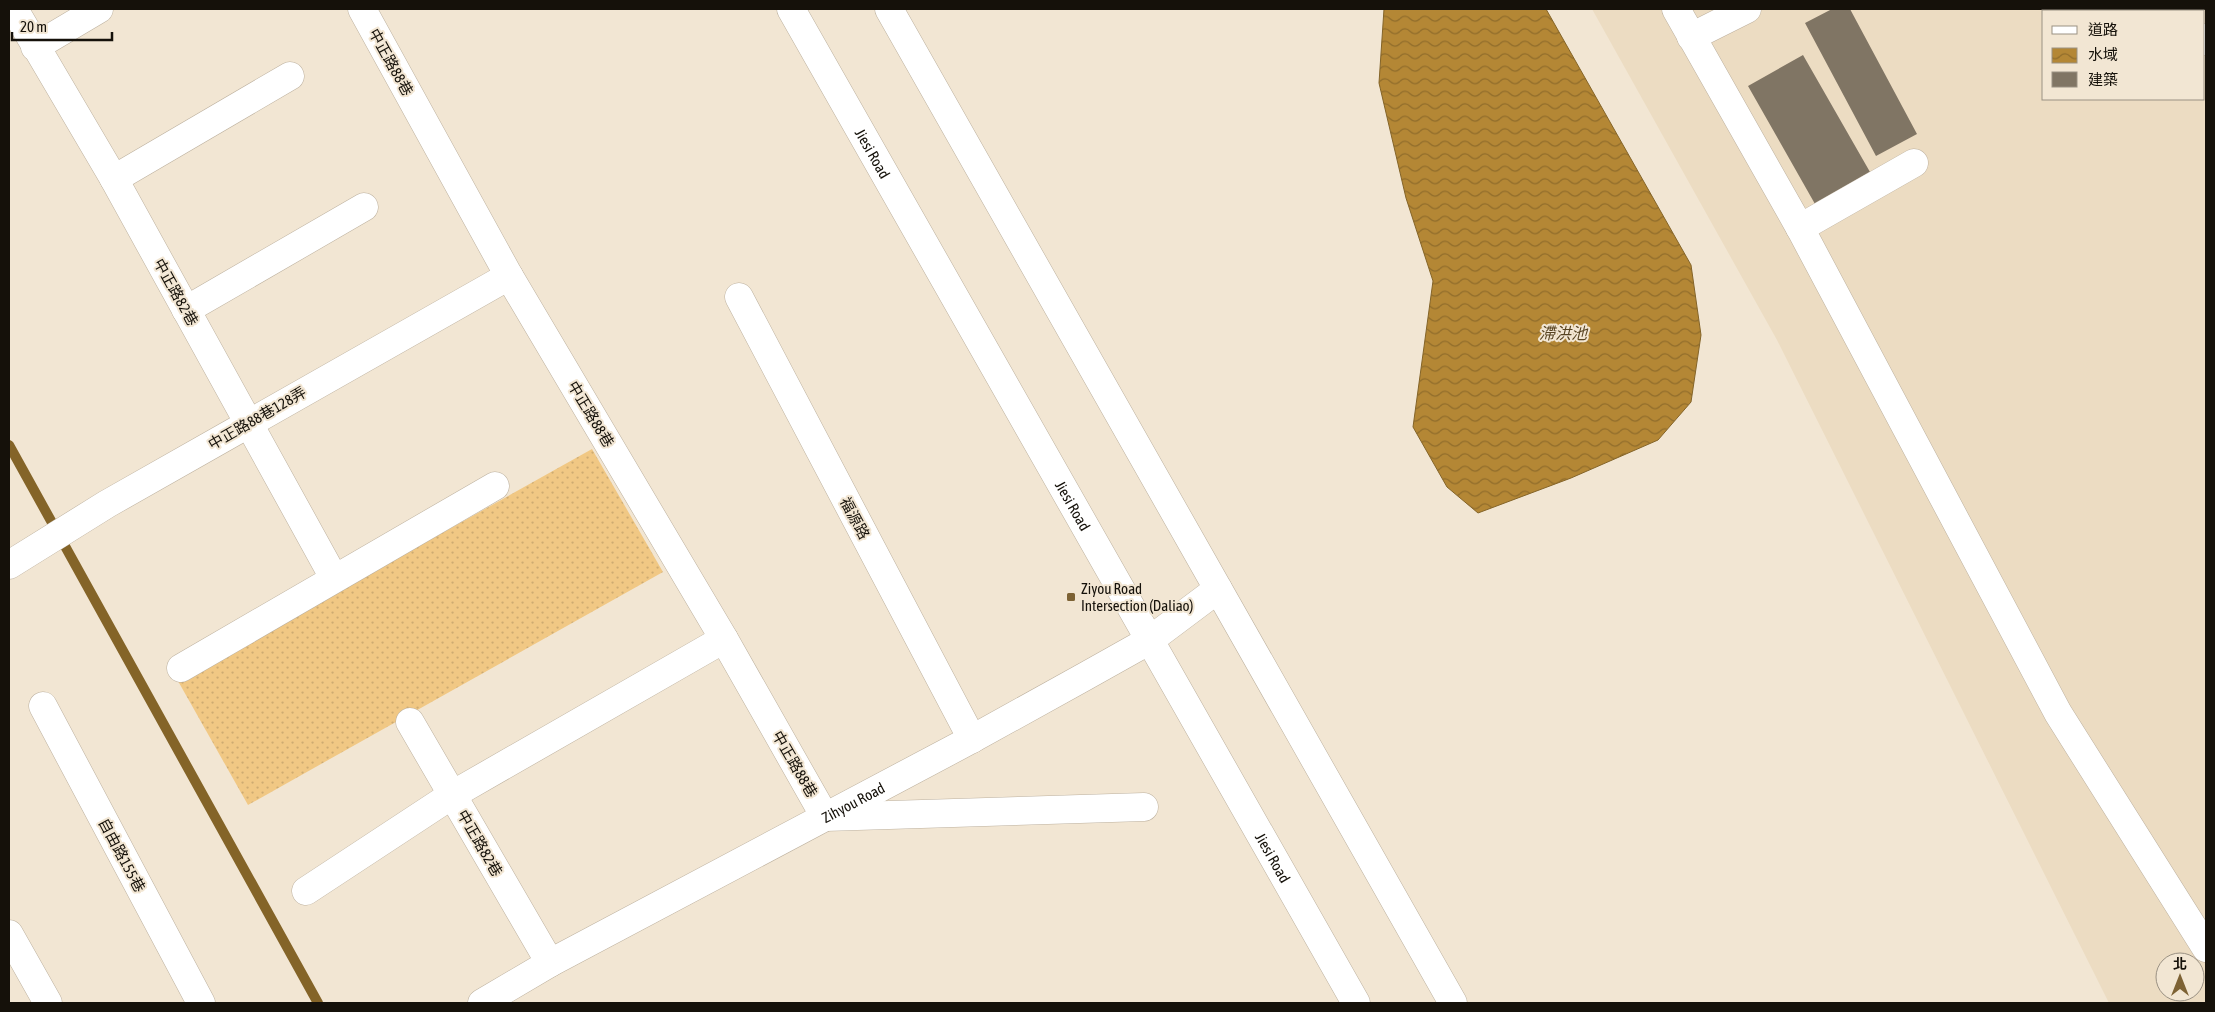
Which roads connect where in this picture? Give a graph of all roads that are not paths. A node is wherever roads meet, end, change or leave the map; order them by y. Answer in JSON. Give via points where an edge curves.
{"nodes":[{"id":1,"x":14,"y":9,"type":"edge"},
{"id":2,"x":99,"y":9,"type":"edge"},
{"id":3,"x":362,"y":9,"type":"edge"},
{"id":4,"x":791,"y":9,"type":"edge"},
{"id":5,"x":889,"y":9,"type":"edge"},
{"id":6,"x":1676,"y":9,"type":"edge"},
{"id":7,"x":1747,"y":9,"type":"edge"},
{"id":8,"x":1691,"y":37,"type":"junction"},
{"id":9,"x":35,"y":47,"type":"junction"},
{"id":10,"x":290,"y":76,"type":"dead end"},
{"id":11,"x":1914,"y":164,"type":"dead end"},
{"id":12,"x":114,"y":179,"type":"junction"},
{"id":13,"x":364,"y":208,"type":"dead end"},
{"id":14,"x":1800,"y":228,"type":"junction"},
{"id":15,"x":509,"y":276,"type":"junction"},
{"id":16,"x":739,"y":297,"type":"dead end"},
{"id":17,"x":186,"y":310,"type":"junction"},
{"id":18,"x":248,"y":423,"type":"junction"},
{"id":19,"x":495,"y":486,"type":"dead end"},
{"id":20,"x":9,"y":565,"type":"edge"},
{"id":21,"x":334,"y":578,"type":"junction"},
{"id":22,"x":1218,"y":589,"type":"junction"},
{"id":23,"x":724,"y":639,"type":"junction"},
{"id":24,"x":1150,"y":640,"type":"junction"},
{"id":25,"x":181,"y":668,"type":"dead end"},
{"id":26,"x":43,"y":706,"type":"dead end"},
{"id":27,"x":410,"y":722,"type":"dead end"},
{"id":28,"x":972,"y":739,"type":"junction"},
{"id":29,"x":452,"y":795,"type":"junction"},
{"id":30,"x":1144,"y":807,"type":"dead end"},
{"id":31,"x":826,"y":817,"type":"junction"},
{"id":32,"x":306,"y":891,"type":"dead end"},
{"id":33,"x":9,"y":934,"type":"edge"},
{"id":34,"x":2206,"y":948,"type":"edge"},
{"id":35,"x":550,"y":963,"type":"junction"},
{"id":36,"x":48,"y":1003,"type":"edge"},
{"id":37,"x":201,"y":1003,"type":"edge"},
{"id":38,"x":482,"y":1003,"type":"edge"},
{"id":39,"x":1356,"y":1003,"type":"edge"},
{"id":40,"x":1453,"y":1003,"type":"edge"}],
"edges":[{"from":1,"to":9,"type":"street","name":"中正路82巷"},
{"from":2,"to":9,"type":"street"},
{"from":3,"to":15,"type":"street","name":"中正路88巷"},
{"from":4,"to":24,"type":"street","name":"Jiesi Road"},
{"from":5,"to":22,"type":"street"},
{"from":6,"to":8,"type":"street"},
{"from":7,"to":8,"type":"street"},
{"from":8,"to":14,"type":"street"},
{"from":9,"to":12,"type":"street","name":"中正路82巷"},
{"from":10,"to":12,"type":"street"},
{"from":11,"to":14,"type":"street"},
{"from":12,"to":17,"type":"street","name":"中正路82巷"},
{"from":13,"to":17,"type":"street"},
{"from":14,"to":34,"type":"street","via":[[2058,713]]},
{"from":15,"to":18,"type":"street","name":"中正路88巷128弄"},
{"from":15,"to":23,"type":"street","name":"中正路88巷"},
{"from":16,"to":28,"type":"street","name":"福源路"},
{"from":17,"to":18,"type":"street","name":"中正路82巷"},
{"from":18,"to":20,"type":"street","name":"中正路88巷128弄","via":[[106,504]]},
{"from":18,"to":21,"type":"street","name":"中正路82巷"},
{"from":19,"to":21,"type":"street"},
{"from":21,"to":25,"type":"street"},
{"from":22,"to":24,"type":"street","name":"Zihyou Road"},
{"from":22,"to":40,"type":"street"},
{"from":23,"to":29,"type":"street"},
{"from":23,"to":31,"type":"street","name":"中正路88巷"},
{"from":24,"to":28,"type":"street","name":"Zihyou Road"},
{"from":24,"to":39,"type":"street","name":"Jiesi Road"},
{"from":26,"to":37,"type":"street","name":"自由路155巷"},
{"from":27,"to":29,"type":"street","name":"中正路82巷"},
{"from":28,"to":31,"type":"street","name":"Zihyou Road"},
{"from":29,"to":32,"type":"street"},
{"from":29,"to":35,"type":"street","name":"中正路82巷"},
{"from":30,"to":31,"type":"street"},
{"from":31,"to":35,"type":"street","name":"Zihyou Road"},
{"from":33,"to":36,"type":"street"},
{"from":35,"to":38,"type":"street","name":"Zihyou Road"}]}
